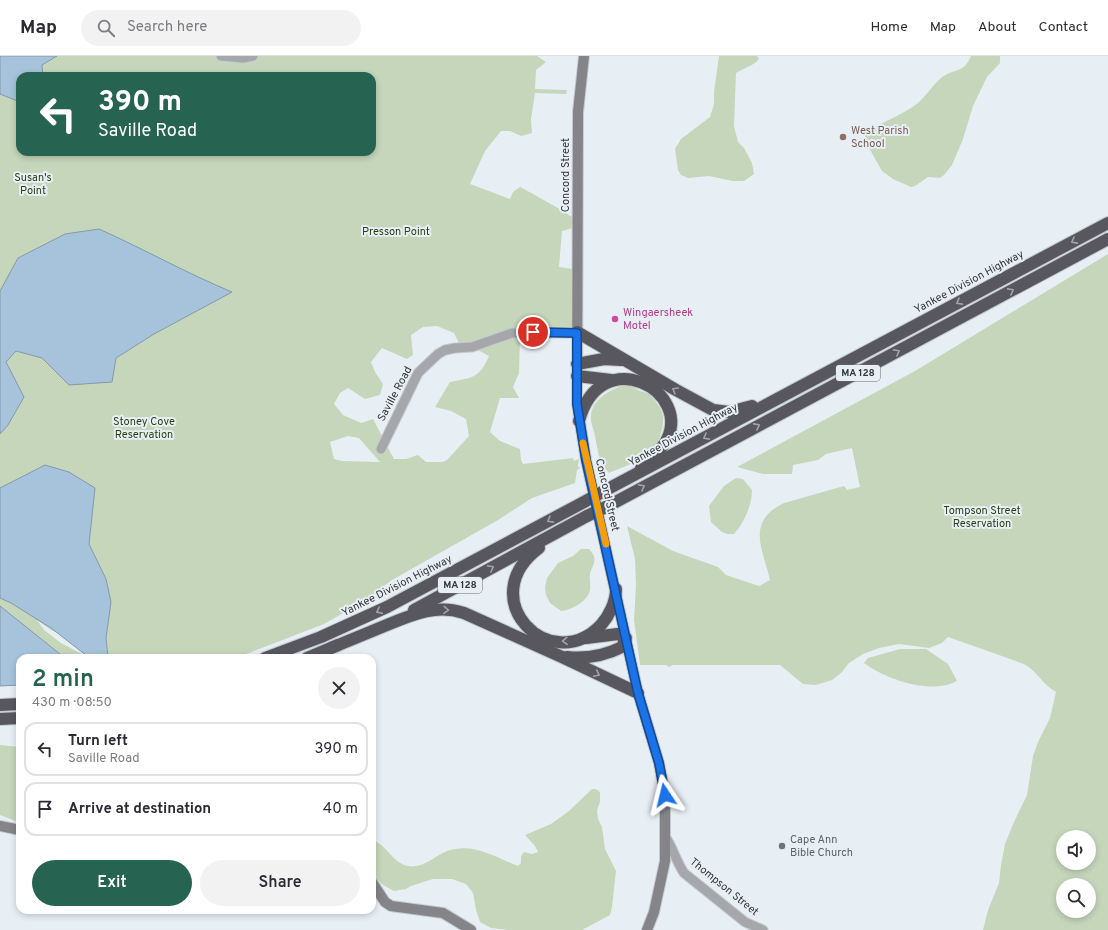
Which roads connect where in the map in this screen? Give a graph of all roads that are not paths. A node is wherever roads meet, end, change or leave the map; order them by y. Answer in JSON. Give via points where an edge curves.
{"nodes":[{"id":1,"x":221,"y":56,"type":"edge"},
{"id":2,"x":253,"y":56,"type":"edge"},
{"id":3,"x":584,"y":56,"type":"edge"},
{"id":4,"x":1108,"y":223,"type":"edge"},
{"id":5,"x":1108,"y":239,"type":"edge"},
{"id":6,"x":577,"y":332,"type":"junction"},
{"id":7,"x":851,"y":360,"type":"junction"},
{"id":8,"x":627,"y":362,"type":"junction"},
{"id":9,"x":577,"y":370,"type":"junction"},
{"id":10,"x":615,"y":380,"type":"junction"},
{"id":11,"x":579,"y":421,"type":"junction"},
{"id":12,"x":381,"y":448,"type":"dead end"},
{"id":13,"x":605,"y":491,"type":"junction"},
{"id":14,"x":587,"y":516,"type":"junction"},
{"id":15,"x":616,"y":589,"type":"junction"},
{"id":16,"x":582,"y":638,"type":"junction"},
{"id":17,"x":626,"y":638,"type":"junction"},
{"id":18,"x":331,"y":648,"type":"junction"},
{"id":19,"x":276,"y":654,"type":"edge"},
{"id":20,"x":317,"y":654,"type":"edge"},
{"id":21,"x":562,"y":657,"type":"junction"},
{"id":22,"x":638,"y":693,"type":"junction"},
{"id":23,"x":16,"y":704,"type":"edge"},
{"id":24,"x":0,"y":705,"type":"edge"},
{"id":25,"x":16,"y":718,"type":"edge"},
{"id":26,"x":0,"y":719,"type":"edge"},
{"id":27,"x":0,"y":826,"type":"edge"},
{"id":28,"x":16,"y":829,"type":"edge"},
{"id":29,"x":665,"y":836,"type":"junction"},
{"id":30,"x":376,"y":888,"type":"edge"},
{"id":31,"x":745,"y":922,"type":"junction"},
{"id":32,"x":471,"y":930,"type":"edge"},
{"id":33,"x":647,"y":930,"type":"edge"},
{"id":34,"x":740,"y":930,"type":"edge"},
{"id":35,"x":763,"y":930,"type":"edge"}],
"edges":[{"from":1,"to":2,"type":"street"},
{"from":3,"to":6,"type":"main road","name":"Concord Street","via":[[578,112]]},
{"from":4,"to":7,"type":"highway","name":"Yankee Division Highway","number":"MA 128","one_way":true},
{"from":14,"to":5,"type":"highway","number":"MA 128","one_way":true,"bridge":true},
{"from":6,"to":8,"type":"highway"},
{"from":6,"to":9,"type":"main road","name":"Concord Street"},
{"from":6,"to":12,"type":"street","name":"Saville Road","via":[[512,333],[472,348],[455,348],[438,354],[418,373]]},
{"from":7,"to":8,"type":"highway","one_way":true,"via":[[755,405],[729,412],[719,412],[704,406]]},
{"from":7,"to":13,"type":"highway","name":"Yankee Division Highway","number":"MA 128","one_way":true},
{"from":8,"to":9,"type":"highway","via":[[604,359]]},
{"from":9,"to":10,"type":"highway"},
{"from":9,"to":11,"type":"main road","name":"Concord Street"},
{"from":10,"to":11,"type":"highway","via":[[602,385],[587,399]]},
{"from":10,"to":13,"type":"highway","via":[[634,380],[654,389],[663,398],[668,409],[670,429],[664,444],[655,454]]},
{"from":11,"to":15,"type":"main road","name":"Concord Street"},
{"from":13,"to":19,"type":"highway","name":"Yankee Division Highway","number":"MA 128","one_way":true,"bridge":true,"via":[[387,607]]},
{"from":16,"to":14,"type":"highway","one_way":true,"via":[[555,642],[534,633],[518,614],[513,587],[518,570],[532,553]]},
{"from":18,"to":14,"type":"highway","number":"MA 128","one_way":true,"via":[[411,611]]},
{"from":15,"to":16,"type":"highway","via":[[614,601],[606,618],[594,632]]},
{"from":15,"to":17,"type":"main road","name":"Concord Street"},
{"from":16,"to":17,"type":"highway","via":[[618,634]]},
{"from":17,"to":21,"type":"highway","via":[[622,647],[609,653],[582,658]]},
{"from":17,"to":22,"type":"main road","name":"Concord Street"},
{"from":18,"to":20,"type":"highway","number":"MA 128"},
{"from":18,"to":21,"type":"highway","one_way":true,"via":[[416,614],[450,609]]},
{"from":21,"to":22,"type":"highway","one_way":true},
{"from":22,"to":29,"type":"main road","name":"Concord Street","via":[[659,763],[665,795]]},
{"from":23,"to":24,"type":"highway"},
{"from":25,"to":26,"type":"highway"},
{"from":27,"to":28,"type":"main road"},
{"from":29,"to":31,"type":"street","name":"Thompson Street","via":[[684,873]]},
{"from":29,"to":33,"type":"main road","name":"Concord Street","via":[[665,861],[654,912]]},
{"from":30,"to":32,"type":"main road","via":[[385,902],[391,906],[443,913]]},
{"from":31,"to":34,"type":"street"},
{"from":31,"to":35,"type":"street","name":"Thompson Street"}]}
